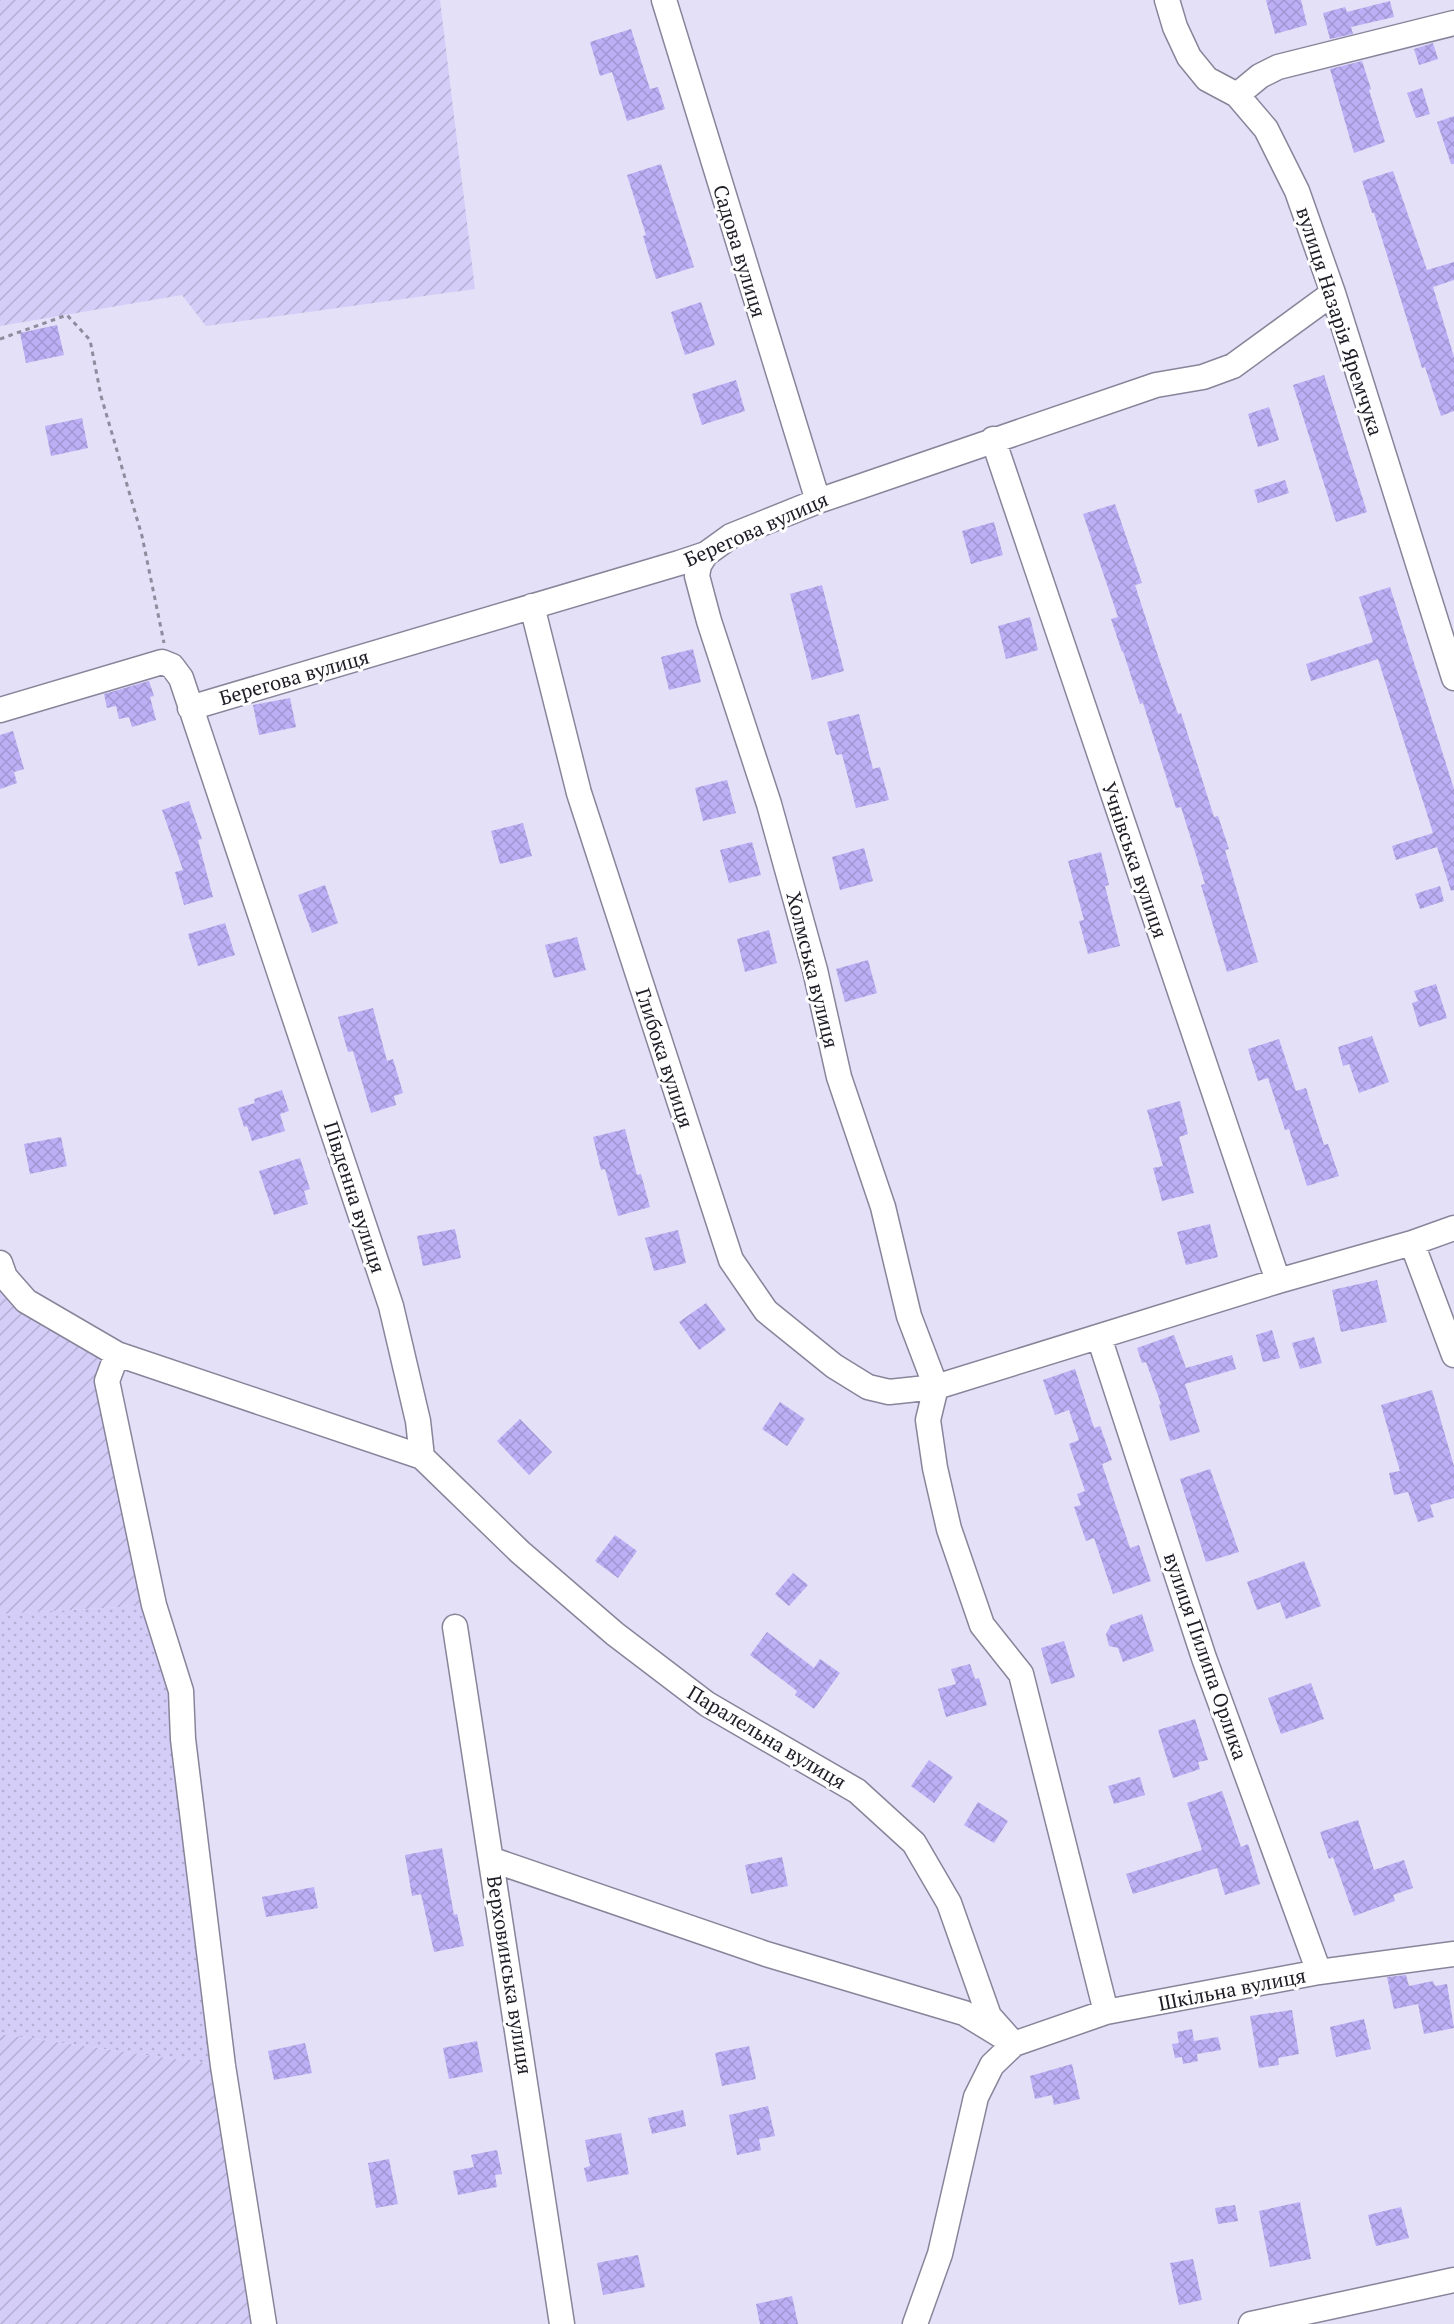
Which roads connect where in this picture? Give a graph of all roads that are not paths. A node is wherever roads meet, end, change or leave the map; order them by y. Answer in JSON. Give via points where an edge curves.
{"nodes":[{"id":1,"x":664,"y":0,"type":"edge"},
{"id":2,"x":1167,"y":0,"type":"edge"},
{"id":3,"x":1454,"y":23,"type":"edge"},
{"id":4,"x":1237,"y":95,"type":"junction"},
{"id":5,"x":1333,"y":292,"type":"junction"},
{"id":6,"x":993,"y":440,"type":"junction"},
{"id":7,"x":818,"y":501,"type":"junction"},
{"id":8,"x":706,"y":554,"type":"junction"},
{"id":9,"x":532,"y":606,"type":"junction"},
{"id":10,"x":1454,"y":678,"type":"edge"},
{"id":11,"x":190,"y":708,"type":"junction"},
{"id":12,"x":0,"y":710,"type":"edge"},
{"id":13,"x":1454,"y":1228,"type":"edge"},
{"id":14,"x":1412,"y":1243,"type":"junction"},
{"id":15,"x":0,"y":1263,"type":"edge"},
{"id":16,"x":1278,"y":1281,"type":"junction"},
{"id":17,"x":1099,"y":1337,"type":"junction"},
{"id":18,"x":117,"y":1354,"type":"junction"},
{"id":19,"x":1454,"y":1355,"type":"edge"},
{"id":20,"x":936,"y":1387,"type":"junction"},
{"id":21,"x":422,"y":1457,"type":"junction"},
{"id":22,"x":455,"y":1627,"type":"dead end"},
{"id":23,"x":493,"y":1860,"type":"junction"},
{"id":24,"x":1454,"y":1954,"type":"edge"},
{"id":25,"x":1319,"y":1972,"type":"junction"},
{"id":26,"x":1106,"y":2012,"type":"junction"},
{"id":27,"x":1014,"y":2044,"type":"junction"},
{"id":28,"x":1454,"y":2280,"type":"edge"},
{"id":29,"x":264,"y":2324,"type":"edge"},
{"id":30,"x":562,"y":2324,"type":"edge"},
{"id":31,"x":915,"y":2324,"type":"edge"},
{"id":32,"x":1251,"y":2324,"type":"edge"}],
"edges":[{"from":1,"to":7,"type":"street","name":"Садова вулиця"},
{"from":2,"to":4,"type":"street","name":"вулиця Назарія Яремчука","via":[[1189,57],[1207,79]]},
{"from":3,"to":4,"type":"street","via":[[1278,67]]},
{"from":4,"to":5,"type":"street","name":"вулиця Назарія Яремчука","via":[[1266,129],[1297,191]]},
{"from":5,"to":6,"type":"street","name":"Берегова вулиця","via":[[1233,366],[1156,385]]},
{"from":5,"to":10,"type":"street","name":"вулиця Назарія Яремчука"},
{"from":6,"to":7,"type":"street","name":"Берегова вулиця"},
{"from":6,"to":16,"type":"street","name":"Учнівська вулиця"},
{"from":7,"to":8,"type":"street","name":"Берегова вулиця","via":[[731,536]]},
{"from":8,"to":9,"type":"street","name":"Берегова вулиця"},
{"from":8,"to":20,"type":"street","name":"Холмська вулиця","via":[[697,576],[769,804],[815,970],[839,1077],[883,1207],[909,1316]]},
{"from":9,"to":11,"type":"street","name":"Берегова вулиця"},
{"from":9,"to":20,"type":"street","name":"Глибока вулиця","via":[[579,793],[731,1260],[766,1311],[868,1388],[889,1392]]},
{"from":11,"to":12,"type":"street","name":"Південна вулиця","via":[[181,678],[168,663],[162,662]]},
{"from":11,"to":21,"type":"street","name":"Південна вулиця","via":[[391,1306],[418,1421]]},
{"from":13,"to":14,"type":"street","name":"Глибока вулиця"},
{"from":14,"to":16,"type":"street","name":"Глибока вулиця"},
{"from":14,"to":19,"type":"street"},
{"from":15,"to":18,"type":"street","via":[[5,1276],[26,1301]]},
{"from":16,"to":17,"type":"street","name":"Глибока вулиця"},
{"from":17,"to":20,"type":"street","name":"Глибока вулиця"},
{"from":17,"to":25,"type":"street","name":"вулиця Пилипа Орлика","via":[[1204,1658]]},
{"from":18,"to":21,"type":"street"},
{"from":18,"to":29,"type":"street","via":[[107,1381],[154,1605],[181,1691],[183,1738],[223,2066]]},
{"from":20,"to":26,"type":"street","via":[[928,1420],[949,1529],[982,1625],[1021,1674]]},
{"from":21,"to":27,"type":"street","name":"Паралельна вулиця","via":[[520,1552],[624,1641],[707,1704],[856,1791],[914,1843],[949,1903],[989,2016]]},
{"from":22,"to":23,"type":"street","name":"Верховинська вулиця"},
{"from":23,"to":27,"type":"street","via":[[766,1954],[964,2013]]},
{"from":23,"to":30,"type":"street","name":"Верховинська вулиця"},
{"from":24,"to":25,"type":"street","name":"Шкільна вулиця"},
{"from":25,"to":26,"type":"street","name":"Шкільна вулиця"},
{"from":26,"to":27,"type":"street","name":"Шкільна вулиця"},
{"from":27,"to":31,"type":"street","via":[[992,2065],[975,2097],[940,2254]]},
{"from":28,"to":32,"type":"street"}]}
